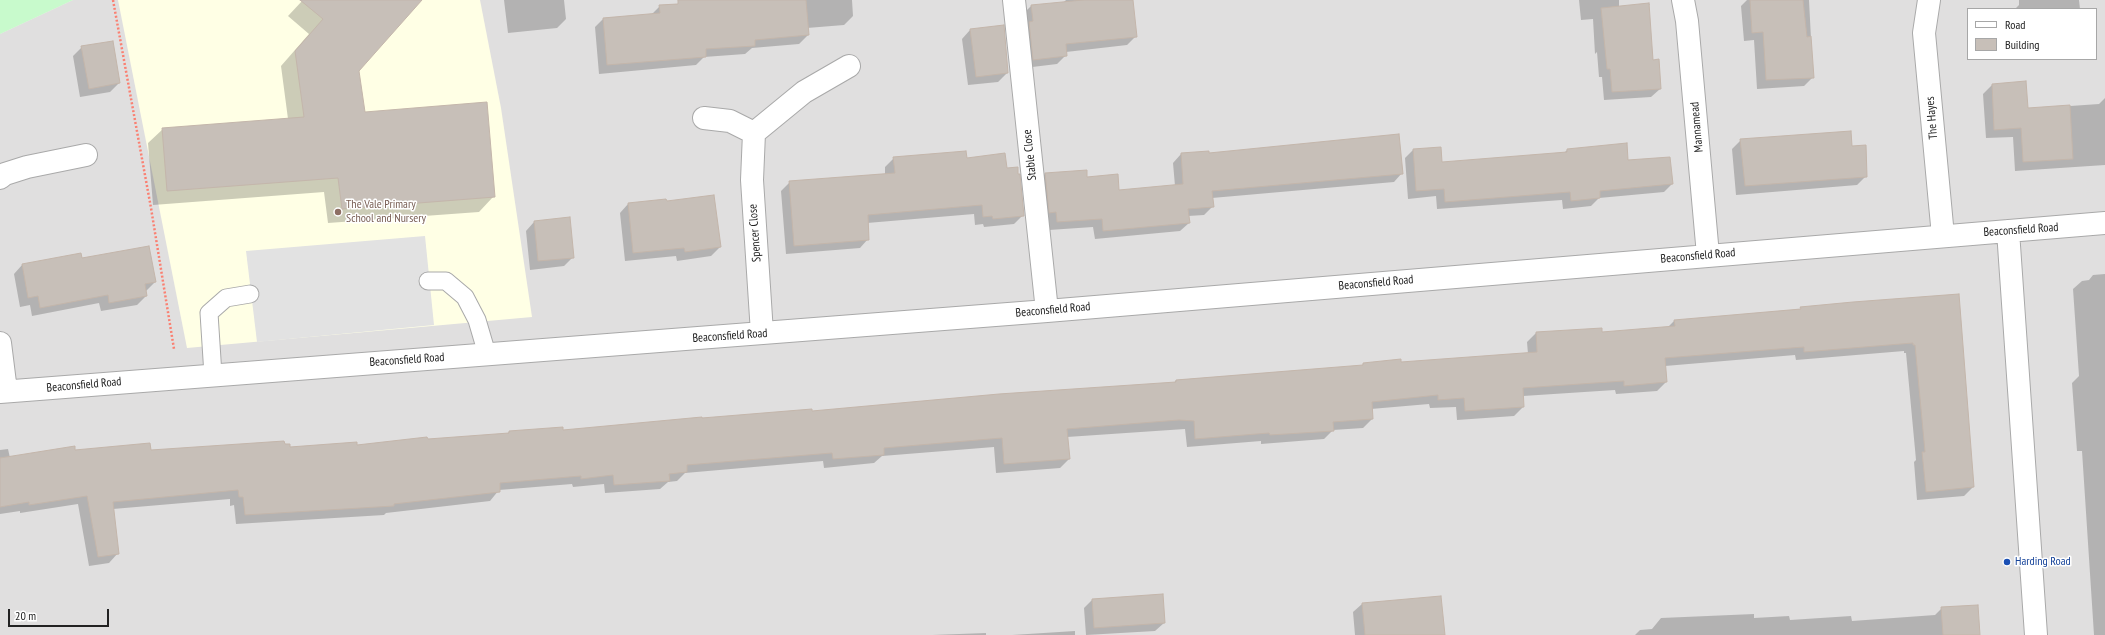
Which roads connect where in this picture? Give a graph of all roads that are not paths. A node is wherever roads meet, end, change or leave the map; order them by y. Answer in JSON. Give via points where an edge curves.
{"nodes":[{"id":1,"x":1014,"y":0,"type":"edge"},
{"id":2,"x":1683,"y":0,"type":"edge"},
{"id":3,"x":1929,"y":0,"type":"edge"},
{"id":4,"x":849,"y":66,"type":"dead end"},
{"id":5,"x":704,"y":118,"type":"dead end"},
{"id":6,"x":754,"y":133,"type":"junction"},
{"id":7,"x":86,"y":155,"type":"dead end"},
{"id":8,"x":0,"y":178,"type":"edge"},
{"id":9,"x":2105,"y":223,"type":"edge"},
{"id":10,"x":2008,"y":231,"type":"junction"},
{"id":11,"x":1942,"y":236,"type":"junction"},
{"id":12,"x":1708,"y":255,"type":"junction"},
{"id":13,"x":428,"y":281,"type":"dead end"},
{"id":14,"x":250,"y":294,"type":"dead end"},
{"id":15,"x":1047,"y":311,"type":"junction"},
{"id":16,"x":762,"y":333,"type":"junction"},
{"id":17,"x":0,"y":342,"type":"edge"},
{"id":18,"x":487,"y":354,"type":"junction"},
{"id":19,"x":213,"y":375,"type":"junction"},
{"id":20,"x":3,"y":391,"type":"edge"},
{"id":21,"x":2036,"y":635,"type":"edge"}],
"edges":[{"from":1,"to":15,"type":"street","name":"Stable Close"},
{"from":2,"to":12,"type":"street","name":"Mannamead"},
{"from":3,"to":11,"type":"street","name":"The Hayes","via":[[1924,33]]},
{"from":4,"to":6,"type":"street","via":[[804,92]]},
{"from":5,"to":6,"type":"street","via":[[730,121]]},
{"from":6,"to":16,"type":"street","name":"Spencer Close","via":[[752,180]]},
{"from":7,"to":8,"type":"street","via":[[27,167]]},
{"from":9,"to":10,"type":"street","name":"Beaconsfield Road"},
{"from":10,"to":11,"type":"street","name":"Beaconsfield Road"},
{"from":10,"to":21,"type":"street"},
{"from":11,"to":12,"type":"street","name":"Beaconsfield Road"},
{"from":12,"to":15,"type":"street","name":"Beaconsfield Road"},
{"from":13,"to":18,"type":"lane","via":[[446,281],[465,297],[477,320]]},
{"from":14,"to":19,"type":"lane","via":[[226,298],[209,313]]},
{"from":15,"to":16,"type":"street","name":"Beaconsfield Road"},
{"from":16,"to":18,"type":"street","name":"Beaconsfield Road"},
{"from":17,"to":20,"type":"street"},
{"from":18,"to":19,"type":"street","name":"Beaconsfield Road"},
{"from":19,"to":20,"type":"street","name":"Beaconsfield Road"}]}
